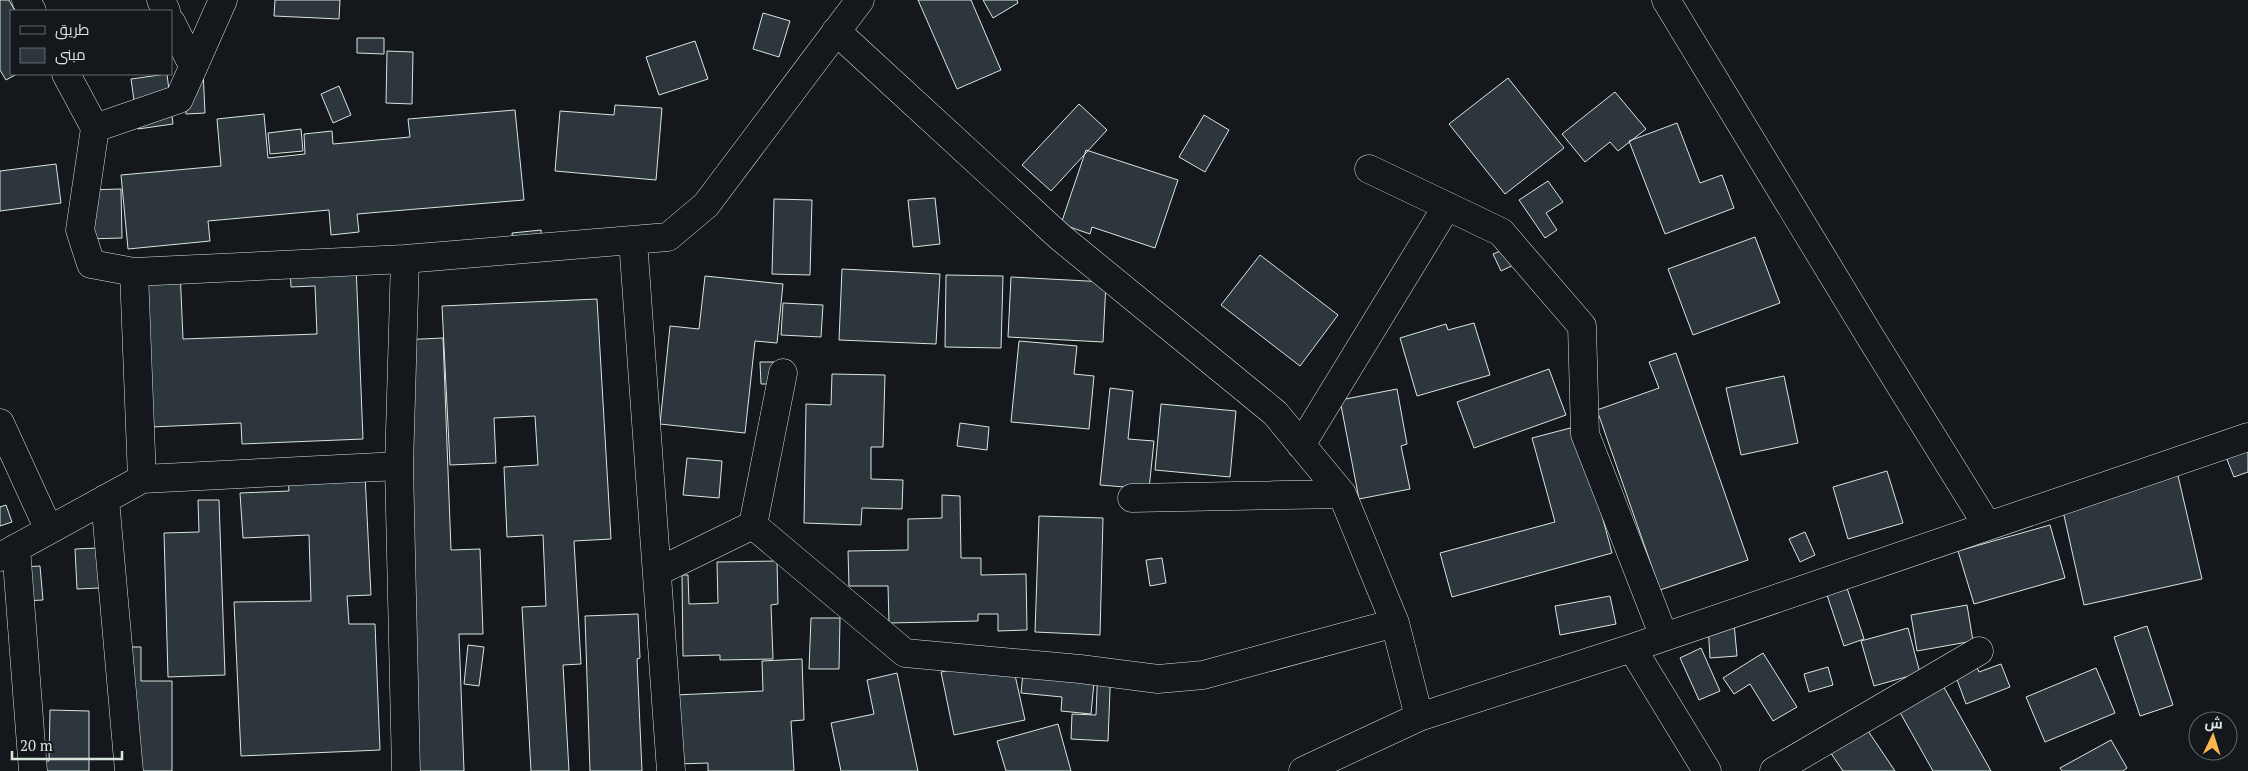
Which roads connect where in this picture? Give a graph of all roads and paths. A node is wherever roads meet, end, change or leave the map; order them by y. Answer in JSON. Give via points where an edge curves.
{"nodes":[{"id":1,"x":223,"y":0,"type":"edge"},
{"id":2,"x":860,"y":0,"type":"edge"},
{"id":3,"x":1666,"y":0,"type":"edge"},
{"id":4,"x":172,"y":24,"type":"edge"},
{"id":5,"x":836,"y":31,"type":"junction"},
{"id":6,"x":193,"y":66,"type":"junction"},
{"id":7,"x":67,"y":75,"type":"edge"},
{"id":8,"x":95,"y":128,"type":"junction"},
{"id":9,"x":1369,"y":169,"type":"dead end"},
{"id":10,"x":1447,"y":206,"type":"junction"},
{"id":11,"x":632,"y":240,"type":"junction"},
{"id":12,"x":404,"y":259,"type":"junction"},
{"id":13,"x":134,"y":272,"type":"junction"},
{"id":14,"x":783,"y":373,"type":"dead end"},
{"id":15,"x":0,"y":423,"type":"edge"},
{"id":16,"x":2248,"y":437,"type":"edge"},
{"id":17,"x":1301,"y":445,"type":"junction"},
{"id":18,"x":400,"y":466,"type":"junction"},
{"id":19,"x":142,"y":479,"type":"junction"},
{"id":20,"x":1342,"y":494,"type":"junction"},
{"id":21,"x":1132,"y":498,"type":"dead end"},
{"id":22,"x":105,"y":500,"type":"junction"},
{"id":23,"x":753,"y":525,"type":"junction"},
{"id":24,"x":1987,"y":525,"type":"junction"},
{"id":25,"x":49,"y":530,"type":"junction"},
{"id":26,"x":8,"y":553,"type":"edge"},
{"id":27,"x":657,"y":572,"type":"junction"},
{"id":28,"x":1395,"y":623,"type":"junction"},
{"id":29,"x":1664,"y":637,"type":"junction"},
{"id":30,"x":1632,"y":648,"type":"junction"},
{"id":31,"x":1979,"y":651,"type":"dead end"},
{"id":32,"x":1419,"y":717,"type":"junction"},
{"id":33,"x":33,"y":771,"type":"edge"},
{"id":34,"x":129,"y":771,"type":"edge"},
{"id":35,"x":406,"y":771,"type":"edge"},
{"id":36,"x":671,"y":771,"type":"edge"},
{"id":37,"x":1303,"y":771,"type":"edge"},
{"id":38,"x":1707,"y":771,"type":"edge"},
{"id":39,"x":1774,"y":771,"type":"edge"}],
"edges":[{"from":1,"to":6,"type":"street"},
{"from":2,"to":5,"type":"street"},
{"from":3,"to":24,"type":"street"},
{"from":4,"to":6,"type":"street"},
{"from":5,"to":11,"type":"street","via":[[706,205],[668,237]]},
{"from":5,"to":17,"type":"street","via":[[1060,237],[1275,413]]},
{"from":6,"to":8,"type":"street","via":[[179,98]]},
{"from":7,"to":8,"type":"street"},
{"from":8,"to":13,"type":"street","via":[[80,230],[91,264]]},
{"from":9,"to":10,"type":"street"},
{"from":10,"to":17,"type":"street"},
{"from":10,"to":29,"type":"street","via":[[1501,232],[1582,326],[1585,434]]},
{"from":11,"to":12,"type":"street"},
{"from":11,"to":27,"type":"street"},
{"from":12,"to":13,"type":"street"},
{"from":12,"to":18,"type":"street"},
{"from":13,"to":19,"type":"street"},
{"from":14,"to":23,"type":"street"},
{"from":15,"to":25,"type":"street"},
{"from":16,"to":24,"type":"street"},
{"from":17,"to":20,"type":"street"},
{"from":18,"to":19,"type":"street"},
{"from":18,"to":35,"type":"street"},
{"from":19,"to":22,"type":"street"},
{"from":20,"to":21,"type":"street"},
{"from":20,"to":28,"type":"street"},
{"from":22,"to":25,"type":"street"},
{"from":22,"to":34,"type":"street"},
{"from":23,"to":27,"type":"street"},
{"from":23,"to":28,"type":"street","via":[[905,653],[1158,679],[1202,676]]},
{"from":24,"to":29,"type":"street"},
{"from":25,"to":26,"type":"street"},
{"from":26,"to":33,"type":"street"},
{"from":27,"to":36,"type":"street"},
{"from":28,"to":32,"type":"street"},
{"from":29,"to":30,"type":"street"},
{"from":30,"to":32,"type":"street"},
{"from":30,"to":38,"type":"street"},
{"from":31,"to":39,"type":"street"},
{"from":32,"to":37,"type":"street"}]}
